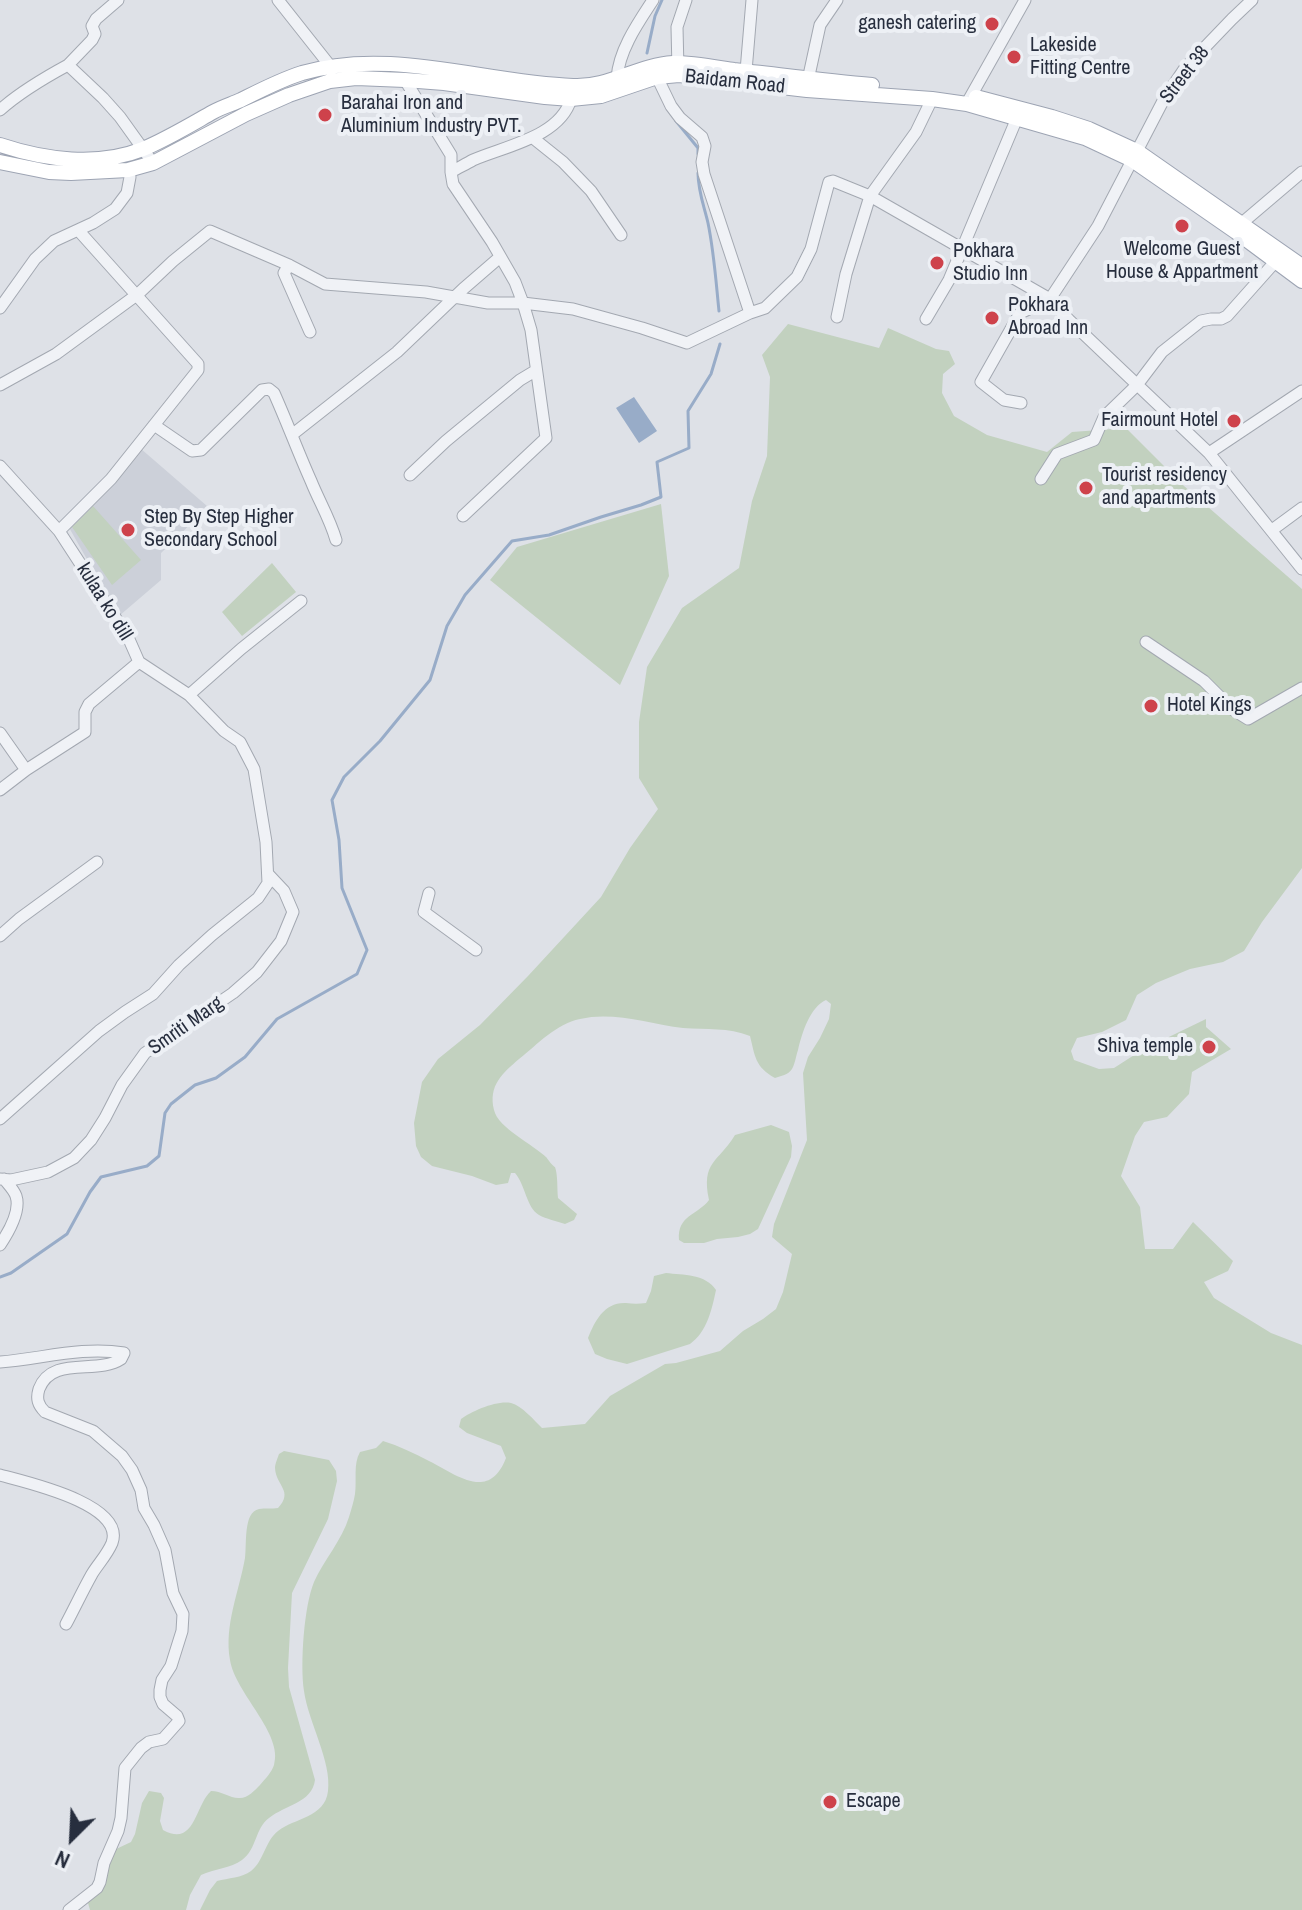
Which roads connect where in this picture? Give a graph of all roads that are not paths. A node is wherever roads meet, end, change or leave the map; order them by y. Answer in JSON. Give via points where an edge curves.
{"nodes":[{"id":1,"x":118,"y":0,"type":"edge"},
{"id":2,"x":278,"y":0,"type":"edge"},
{"id":3,"x":653,"y":0,"type":"edge"},
{"id":4,"x":686,"y":0,"type":"edge"},
{"id":5,"x":752,"y":0,"type":"edge"},
{"id":6,"x":837,"y":0,"type":"edge"},
{"id":7,"x":1025,"y":0,"type":"edge"},
{"id":8,"x":1232,"y":0,"type":"edge"},
{"id":9,"x":1248,"y":4,"type":"edge"},
{"id":10,"x":68,"y":65,"type":"junction"},
{"id":11,"x":331,"y":67,"type":"junction"},
{"id":12,"x":678,"y":69,"type":"junction"},
{"id":13,"x":746,"y":71,"type":"junction"},
{"id":14,"x":657,"y":77,"type":"junction"},
{"id":15,"x":617,"y":78,"type":"junction"},
{"id":16,"x":405,"y":80,"type":"junction"},
{"id":17,"x":808,"y":80,"type":"junction"},
{"id":18,"x":571,"y":99,"type":"junction"},
{"id":19,"x":932,"y":99,"type":"junction"},
{"id":20,"x":969,"y":100,"type":"junction"},
{"id":21,"x":0,"y":110,"type":"edge"},
{"id":22,"x":1017,"y":118,"type":"junction"},
{"id":23,"x":533,"y":138,"type":"junction"},
{"id":24,"x":0,"y":145,"type":"edge"},
{"id":25,"x":143,"y":149,"type":"junction"},
{"id":26,"x":1134,"y":156,"type":"junction"},
{"id":27,"x":0,"y":162,"type":"edge"},
{"id":28,"x":153,"y":163,"type":"junction"},
{"id":29,"x":128,"y":170,"type":"junction"},
{"id":30,"x":451,"y":172,"type":"junction"},
{"id":31,"x":1302,"y":172,"type":"edge"},
{"id":32,"x":870,"y":196,"type":"junction"},
{"id":33,"x":1242,"y":223,"type":"junction"},
{"id":34,"x":78,"y":230,"type":"junction"},
{"id":35,"x":621,"y":235,"type":"dead end"},
{"id":36,"x":961,"y":249,"type":"junction"},
{"id":37,"x":500,"y":257,"type":"junction"},
{"id":38,"x":1275,"y":262,"type":"junction"},
{"id":39,"x":289,"y":265,"type":"junction"},
{"id":40,"x":1302,"y":266,"type":"edge"},
{"id":41,"x":1302,"y":281,"type":"edge"},
{"id":42,"x":138,"y":294,"type":"junction"},
{"id":43,"x":455,"y":297,"type":"junction"},
{"id":44,"x":1050,"y":299,"type":"junction"},
{"id":45,"x":523,"y":303,"type":"junction"},
{"id":46,"x":0,"y":308,"type":"edge"},
{"id":47,"x":750,"y":313,"type":"junction"},
{"id":48,"x":837,"y":317,"type":"dead end"},
{"id":49,"x":926,"y":319,"type":"dead end"},
{"id":50,"x":310,"y":332,"type":"dead end"},
{"id":51,"x":535,"y":371,"type":"junction"},
{"id":52,"x":0,"y":385,"type":"edge"},
{"id":53,"x":1137,"y":385,"type":"junction"},
{"id":54,"x":1302,"y":391,"type":"edge"},
{"id":55,"x":1021,"y":403,"type":"dead end"},
{"id":56,"x":154,"y":425,"type":"junction"},
{"id":57,"x":293,"y":434,"type":"junction"},
{"id":58,"x":1209,"y":453,"type":"junction"},
{"id":59,"x":0,"y":466,"type":"edge"},
{"id":60,"x":410,"y":475,"type":"dead end"},
{"id":61,"x":1041,"y":479,"type":"dead end"},
{"id":62,"x":1302,"y":508,"type":"edge"},
{"id":63,"x":463,"y":516,"type":"dead end"},
{"id":64,"x":1272,"y":530,"type":"junction"},
{"id":65,"x":59,"y":531,"type":"junction"},
{"id":66,"x":336,"y":540,"type":"dead end"},
{"id":67,"x":1302,"y":569,"type":"edge"},
{"id":68,"x":301,"y":601,"type":"dead end"},
{"id":69,"x":1146,"y":642,"type":"dead end"},
{"id":70,"x":139,"y":662,"type":"junction"},
{"id":71,"x":1302,"y":688,"type":"edge"},
{"id":72,"x":189,"y":695,"type":"junction"},
{"id":73,"x":0,"y":733,"type":"edge"},
{"id":74,"x":26,"y":770,"type":"junction"},
{"id":75,"x":0,"y":789,"type":"edge"},
{"id":76,"x":97,"y":862,"type":"dead end"},
{"id":77,"x":268,"y":874,"type":"junction"},
{"id":78,"x":429,"y":893,"type":"dead end"},
{"id":79,"x":0,"y":936,"type":"edge"},
{"id":80,"x":476,"y":950,"type":"dead end"},
{"id":81,"x":0,"y":1119,"type":"edge"},
{"id":82,"x":2,"y":1179,"type":"edge"},
{"id":83,"x":0,"y":1245,"type":"edge"},
{"id":84,"x":0,"y":1362,"type":"edge"},
{"id":85,"x":0,"y":1475,"type":"edge"},
{"id":86,"x":66,"y":1624,"type":"dead end"},
{"id":87,"x":69,"y":1910,"type":"edge"}],
"edges":[{"from":1,"to":10,"type":"street","via":[[96,19],[92,40]]},
{"from":2,"to":11,"type":"street"},
{"from":3,"to":15,"type":"street","via":[[624,52]]},
{"from":4,"to":12,"type":"street","via":[[677,27]]},
{"from":5,"to":13,"type":"street"},
{"from":6,"to":17,"type":"street","via":[[820,25]]},
{"from":7,"to":20,"type":"street"},
{"from":8,"to":9,"type":"street"},
{"from":9,"to":26,"type":"street","name":"Street 38","via":[[1185,68]]},
{"from":10,"to":21,"type":"street"},
{"from":10,"to":25,"type":"street","via":[[103,98]]},
{"from":11,"to":15,"type":"main road","name":"Baidam Road","via":[[391,65],[571,86]]},
{"from":11,"to":25,"type":"main road","name":"Baidam Road","via":[[277,82]]},
{"from":12,"to":13,"type":"main road","name":"Baidam Road"},
{"from":12,"to":14,"type":"main road","name":"Baidam Road"},
{"from":12,"to":15,"type":"main road","name":"Baidam Road","via":[[654,65]]},
{"from":12,"to":19,"type":"main road","name":"Baidam Road","via":[[807,90]]},
{"from":13,"to":17,"type":"main road","name":"Baidam Road"},
{"from":14,"to":18,"type":"main road","name":"Baidam Road","via":[[601,96]]},
{"from":14,"to":47,"type":"street","via":[[680,118],[702,137],[704,174]]},
{"from":16,"to":18,"type":"main road","name":"Baidam Road"},
{"from":16,"to":28,"type":"main road","name":"Baidam Road","via":[[356,78],[310,86]]},
{"from":16,"to":30,"type":"street","via":[[451,155]]},
{"from":17,"to":20,"type":"main road","name":"Baidam Road","via":[[934,90]]},
{"from":18,"to":23,"type":"street","via":[[565,113]]},
{"from":19,"to":20,"type":"main road","name":"Baidam Road"},
{"from":19,"to":32,"type":"street","via":[[916,132]]},
{"from":20,"to":22,"type":"main road","name":"Baidam Road"},
{"from":20,"to":26,"type":"main road","name":"Baidam Road","via":[[1089,129]]},
{"from":22,"to":26,"type":"main road","name":"Baidam Road"},
{"from":22,"to":36,"type":"street"},
{"from":23,"to":30,"type":"street"},
{"from":23,"to":35,"type":"street","via":[[591,191]]},
{"from":24,"to":25,"type":"main road","name":"Baidam Road","via":[[74,159]]},
{"from":25,"to":28,"type":"street"},
{"from":26,"to":33,"type":"main road","name":"Baidam Road"},
{"from":26,"to":38,"type":"main road","name":"Baidam Road"},
{"from":26,"to":44,"type":"street","name":"Street 38","via":[[1098,226]]},
{"from":27,"to":29,"type":"main road","name":"Baidam Road","via":[[49,172]]},
{"from":28,"to":29,"type":"main road","name":"Baidam Road"},
{"from":29,"to":34,"type":"street","via":[[127,193],[115,209]]},
{"from":30,"to":37,"type":"street","via":[[453,184]]},
{"from":31,"to":33,"type":"street"},
{"from":32,"to":36,"type":"street"},
{"from":32,"to":47,"type":"street","via":[[829,182],[811,249],[797,277],[765,308]]},
{"from":32,"to":48,"type":"street"},
{"from":33,"to":40,"type":"main road","name":"Baidam Road"},
{"from":34,"to":42,"type":"street"},
{"from":34,"to":46,"type":"street","via":[[54,241],[35,259]]},
{"from":36,"to":44,"type":"street"},
{"from":36,"to":49,"type":"street"},
{"from":37,"to":43,"type":"street"},
{"from":37,"to":45,"type":"street"},
{"from":38,"to":41,"type":"main road","name":"Baidam Road"},
{"from":38,"to":53,"type":"street","via":[[1227,316],[1201,321],[1162,352]]},
{"from":39,"to":42,"type":"street","via":[[210,231]]},
{"from":39,"to":43,"type":"street","via":[[325,284]]},
{"from":39,"to":50,"type":"street","via":[[284,273]]},
{"from":42,"to":52,"type":"street","via":[[56,354]]},
{"from":42,"to":56,"type":"street","via":[[198,364]]},
{"from":43,"to":45,"type":"street"},
{"from":43,"to":57,"type":"street","via":[[397,352]]},
{"from":44,"to":53,"type":"street"},
{"from":44,"to":55,"type":"street","via":[[1020,313],[981,382],[1004,400]]},
{"from":45,"to":47,"type":"street","via":[[573,309],[687,343]]},
{"from":45,"to":51,"type":"street"},
{"from":51,"to":60,"type":"street"},
{"from":51,"to":63,"type":"street","via":[[546,438]]},
{"from":53,"to":58,"type":"street"},
{"from":53,"to":61,"type":"street","via":[[1104,417],[1094,440],[1057,454]]},
{"from":54,"to":58,"type":"street"},
{"from":56,"to":57,"type":"street","via":[[192,451],[201,450],[269,389]]},
{"from":56,"to":65,"type":"street","via":[[111,479]]},
{"from":57,"to":66,"type":"street"},
{"from":58,"to":64,"type":"street"},
{"from":59,"to":65,"type":"street","name":"kulaa ko dill"},
{"from":62,"to":64,"type":"street"},
{"from":64,"to":67,"type":"street"},
{"from":65,"to":70,"type":"street","name":"kulaa ko dill"},
{"from":68,"to":72,"type":"street"},
{"from":69,"to":71,"type":"street","via":[[1248,719]]},
{"from":70,"to":72,"type":"street"},
{"from":70,"to":74,"type":"street","name":"kulaa ko dill","via":[[89,704],[85,732]]},
{"from":72,"to":77,"type":"street","via":[[240,742],[254,769]]},
{"from":73,"to":74,"type":"street"},
{"from":74,"to":75,"type":"street","name":"kulaa ko dill"},
{"from":76,"to":79,"type":"street"},
{"from":77,"to":81,"type":"street","via":[[258,898],[153,994],[99,1031]]},
{"from":77,"to":82,"type":"street","name":"Smriti Marg","via":[[284,891],[293,912],[281,941],[257,972],[145,1053],[74,1158],[48,1172]]},
{"from":78,"to":80,"type":"street","via":[[424,912]]},
{"from":82,"to":83,"type":"street","via":[[17,1200]]},
{"from":84,"to":87,"type":"street","via":[[84,1351],[124,1353],[108,1365],[53,1372],[44,1380],[37,1401],[45,1412],[93,1431],[132,1470],[165,1550],[183,1614],[160,1690],[163,1704],[179,1721],[163,1739],[141,1748],[125,1768],[121,1818],[100,1882]]},
{"from":85,"to":86,"type":"street","via":[[62,1492],[112,1526],[112,1542]]}]}
